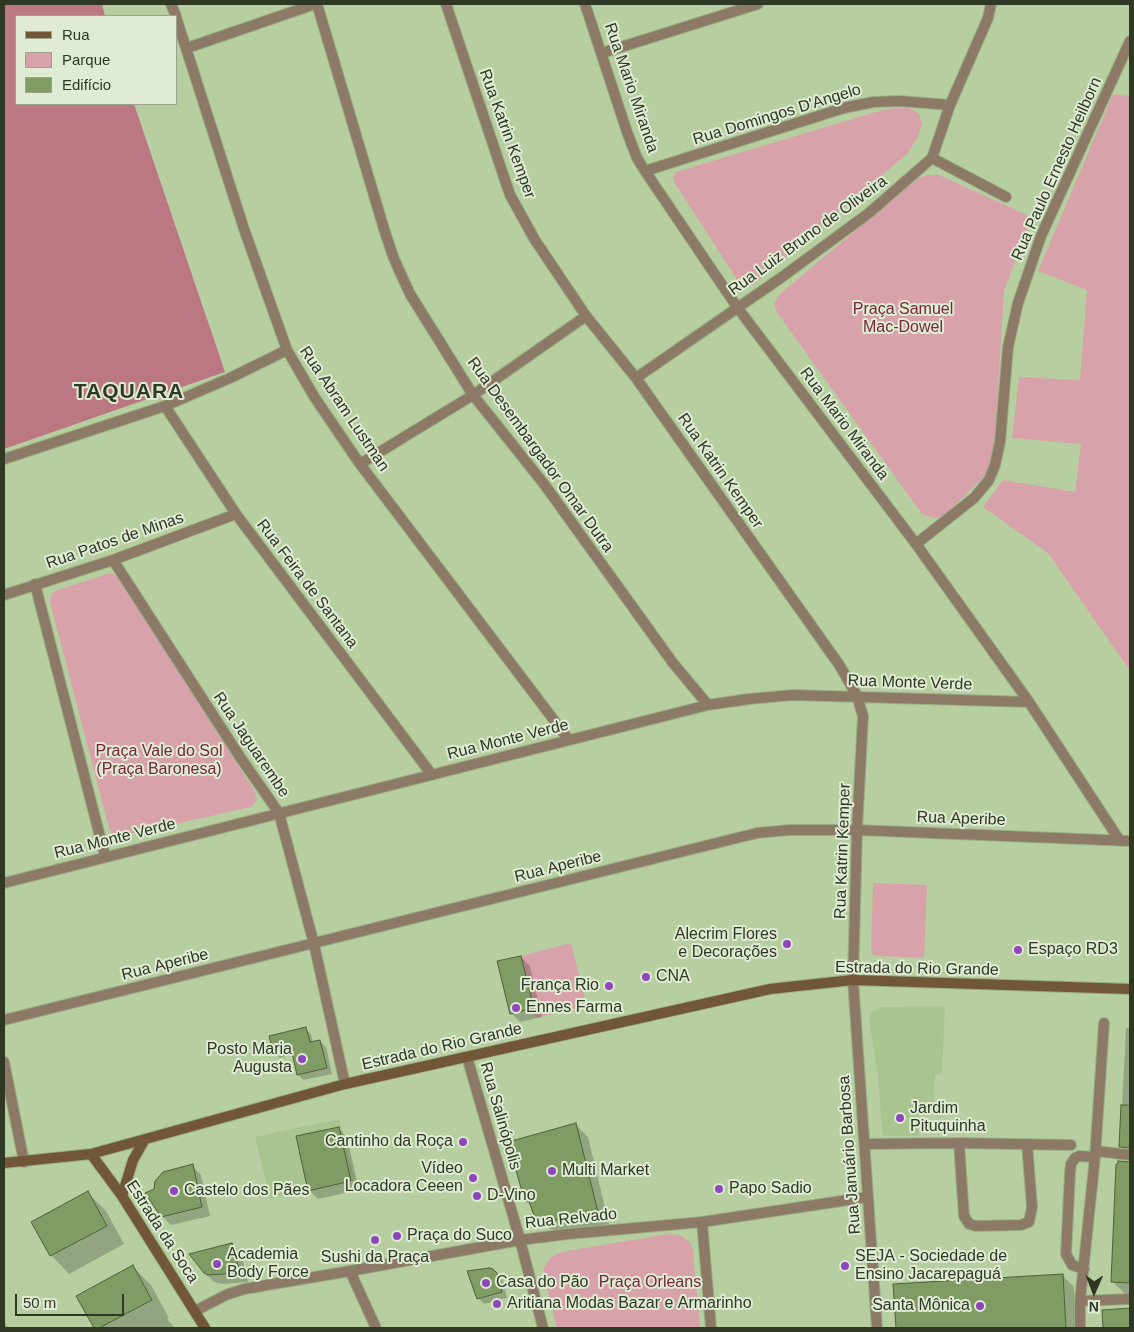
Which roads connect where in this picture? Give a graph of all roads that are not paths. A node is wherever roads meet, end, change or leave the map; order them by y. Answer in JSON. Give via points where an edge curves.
{"nodes":[{"id":1,"x":316,"y":4,"type":"edge"},
{"id":2,"x":446,"y":4,"type":"edge"},
{"id":3,"x":585,"y":4,"type":"edge"},
{"id":4,"x":758,"y":4,"type":"edge"},
{"id":5,"x":991,"y":4,"type":"edge"},
{"id":6,"x":178,"y":23,"type":"edge"},
{"id":7,"x":1130,"y":41,"type":"edge"},
{"id":8,"x":187,"y":48,"type":"junction"},
{"id":9,"x":602,"y":53,"type":"junction"},
{"id":10,"x":950,"y":105,"type":"junction"},
{"id":11,"x":932,"y":158,"type":"junction"},
{"id":12,"x":645,"y":171,"type":"junction"},
{"id":13,"x":1006,"y":197,"type":"dead end"},
{"id":14,"x":737,"y":307,"type":"junction"},
{"id":15,"x":586,"y":316,"type":"junction"},
{"id":16,"x":287,"y":350,"type":"junction"},
{"id":17,"x":636,"y":378,"type":"junction"},
{"id":18,"x":473,"y":395,"type":"junction"},
{"id":19,"x":165,"y":406,"type":"junction"},
{"id":20,"x":4,"y":459,"type":"edge"},
{"id":21,"x":360,"y":464,"type":"junction"},
{"id":22,"x":236,"y":514,"type":"junction"},
{"id":23,"x":916,"y":544,"type":"junction"},
{"id":24,"x":113,"y":560,"type":"junction"},
{"id":25,"x":35,"y":584,"type":"junction"},
{"id":26,"x":4,"y":595,"type":"edge"},
{"id":27,"x":857,"y":696,"type":"junction"},
{"id":28,"x":1029,"y":702,"type":"junction"},
{"id":29,"x":708,"y":705,"type":"junction"},
{"id":30,"x":570,"y":740,"type":"junction"},
{"id":31,"x":432,"y":775,"type":"junction"},
{"id":32,"x":279,"y":813,"type":"junction"},
{"id":33,"x":857,"y":830,"type":"junction"},
{"id":34,"x":1125,"y":841,"type":"edge"},
{"id":35,"x":105,"y":856,"type":"junction"},
{"id":36,"x":4,"y":883,"type":"edge"},
{"id":37,"x":314,"y":944,"type":"junction"},
{"id":38,"x":853,"y":980,"type":"junction"},
{"id":39,"x":1130,"y":989,"type":"edge"},
{"id":40,"x":4,"y":1020,"type":"edge"},
{"id":41,"x":1104,"y":1023,"type":"dead end"},
{"id":42,"x":467,"y":1057,"type":"junction"},
{"id":43,"x":4,"y":1062,"type":"edge"},
{"id":44,"x":345,"y":1084,"type":"junction"},
{"id":45,"x":145,"y":1139,"type":"junction"},
{"id":46,"x":958,"y":1143,"type":"junction"},
{"id":47,"x":865,"y":1144,"type":"junction"},
{"id":48,"x":1027,"y":1144,"type":"junction"},
{"id":49,"x":1071,"y":1145,"type":"dead end"},
{"id":50,"x":91,"y":1154,"type":"junction"},
{"id":51,"x":1095,"y":1154,"type":"junction"},
{"id":52,"x":1130,"y":1155,"type":"edge"},
{"id":53,"x":24,"y":1162,"type":"junction"},
{"id":54,"x":4,"y":1163,"type":"edge"},
{"id":55,"x":122,"y":1196,"type":"junction"},
{"id":56,"x":868,"y":1197,"type":"junction"},
{"id":57,"x":702,"y":1222,"type":"junction"},
{"id":58,"x":520,"y":1240,"type":"junction"},
{"id":59,"x":1084,"y":1269,"type":"junction"},
{"id":60,"x":350,"y":1271,"type":"junction"},
{"id":61,"x":1130,"y":1299,"type":"edge"},
{"id":62,"x":1080,"y":1301,"type":"junction"},
{"id":63,"x":194,"y":1311,"type":"junction"},
{"id":64,"x":205,"y":1328,"type":"edge"},
{"id":65,"x":376,"y":1328,"type":"edge"},
{"id":66,"x":543,"y":1328,"type":"edge"},
{"id":67,"x":711,"y":1328,"type":"edge"},
{"id":68,"x":877,"y":1328,"type":"edge"},
{"id":69,"x":1080,"y":1328,"type":"edge"}],
"edges":[{"from":1,"to":8,"type":"street"},
{"from":1,"to":18,"type":"street","name":"Rua Desembargador Omar Dutra","via":[[394,259],[410,294]]},
{"from":2,"to":15,"type":"street","name":"Rua Katrin Kemper","via":[[510,195],[535,240]]},
{"from":3,"to":9,"type":"street","name":"Rua Mario Miranda"},
{"from":4,"to":9,"type":"street"},
{"from":5,"to":10,"type":"street","name":"Rua Luiz Bruno de Oliveira"},
{"from":6,"to":8,"type":"street","name":"Rua Abram Lustman"},
{"from":7,"to":23,"type":"street","name":"Rua Paulo Ernesto Heilborn","via":[[1041,236],[1018,303],[1008,347],[1000,442],[989,480],[974,498]]},
{"from":8,"to":16,"type":"street","name":"Rua Abram Lustman"},
{"from":9,"to":12,"type":"street","name":"Rua Mario Miranda","via":[[627,132]]},
{"from":10,"to":11,"type":"street","name":"Rua Luiz Bruno de Oliveira"},
{"from":10,"to":12,"type":"street","name":"Rua Domingos D'Angelo","via":[[900,101],[844,108]]},
{"from":11,"to":13,"type":"street"},
{"from":11,"to":14,"type":"street","name":"Rua Luiz Bruno de Oliveira","via":[[870,213]]},
{"from":12,"to":14,"type":"street","name":"Rua Mario Miranda"},
{"from":14,"to":17,"type":"street","name":"Rua Luiz Bruno de Oliveira"},
{"from":14,"to":23,"type":"street","name":"Rua Mario Miranda"},
{"from":15,"to":17,"type":"street","name":"Rua Katrin Kemper"},
{"from":15,"to":18,"type":"street"},
{"from":16,"to":19,"type":"street"},
{"from":16,"to":21,"type":"street","name":"Rua Abram Lustman"},
{"from":17,"to":27,"type":"street","name":"Rua Katrin Kemper","via":[[840,666]]},
{"from":18,"to":21,"type":"street"},
{"from":18,"to":29,"type":"street","name":"Rua Desembargador Omar Dutra","via":[[544,484],[673,663]]},
{"from":19,"to":20,"type":"street"},
{"from":19,"to":22,"type":"street","name":"Rua Feira de Santana"},
{"from":21,"to":30,"type":"street","name":"Rua Abram Lustman"},
{"from":22,"to":24,"type":"street","name":"Rua Patos de Minas"},
{"from":22,"to":31,"type":"street","name":"Rua Feira de Santana"},
{"from":23,"to":28,"type":"street","name":"Rua Mario Miranda"},
{"from":24,"to":25,"type":"street","name":"Rua Patos de Minas"},
{"from":24,"to":32,"type":"street","name":"Rua Jaguarembe"},
{"from":25,"to":26,"type":"street","name":"Rua Patos de Minas"},
{"from":25,"to":35,"type":"street"},
{"from":27,"to":28,"type":"street","name":"Rua Monte Verde"},
{"from":27,"to":29,"type":"street","name":"Rua Monte Verde","via":[[793,695]]},
{"from":27,"to":33,"type":"street","name":"Rua Katrin Kemper","via":[[863,716]]},
{"from":28,"to":34,"type":"street","name":"Rua Mario Miranda"},
{"from":29,"to":30,"type":"street","name":"Rua Monte Verde"},
{"from":30,"to":31,"type":"street","name":"Rua Monte Verde"},
{"from":31,"to":32,"type":"street","name":"Rua Monte Verde"},
{"from":32,"to":35,"type":"street","name":"Rua Monte Verde"},
{"from":32,"to":37,"type":"street","name":"Rua Jaguarembe"},
{"from":33,"to":34,"type":"street","name":"Rua Aperibe"},
{"from":33,"to":37,"type":"street","name":"Rua Aperibe","via":[[757,833]]},
{"from":33,"to":38,"type":"street","name":"Rua Katrin Kemper"},
{"from":35,"to":36,"type":"street","name":"Rua Monte Verde"},
{"from":37,"to":40,"type":"street","name":"Rua Aperibe"},
{"from":37,"to":44,"type":"street","name":"Rua Jaguarembe"},
{"from":38,"to":39,"type":"main road","name":"Estrada do Rio Grande"},
{"from":38,"to":42,"type":"main road","name":"Estrada do Rio Grande","via":[[770,989]]},
{"from":38,"to":47,"type":"street","name":"Rua Januário Barbosa"},
{"from":41,"to":51,"type":"street"},
{"from":42,"to":44,"type":"main road","name":"Estrada do Rio Grande"},
{"from":42,"to":58,"type":"street","name":"Rua Salinópolis"},
{"from":43,"to":53,"type":"street"},
{"from":44,"to":45,"type":"main road","name":"Estrada do Rio Grande"},
{"from":45,"to":50,"type":"main road","name":"Estrada do Rio Grande"},
{"from":45,"to":55,"type":"main road","via":[[133,1160]]},
{"from":46,"to":47,"type":"street"},
{"from":46,"to":48,"type":"street"},
{"from":46,"to":48,"type":"street","via":[[965,1220],[976,1226],[1029,1222],[1032,1207]]},
{"from":47,"to":56,"type":"street","name":"Rua Januário Barbosa"},
{"from":48,"to":49,"type":"street"},
{"from":50,"to":53,"type":"main road","name":"Estrada do Rio Grande"},
{"from":50,"to":55,"type":"main road","name":"Estrada da Soca"},
{"from":51,"to":52,"type":"street"},
{"from":51,"to":59,"type":"street"},
{"from":51,"to":59,"type":"street","via":[[1075,1158],[1070,1173],[1066,1254],[1072,1265]]},
{"from":53,"to":54,"type":"main road","name":"Estrada do Rio Grande"},
{"from":55,"to":63,"type":"main road","name":"Estrada da Soca"},
{"from":56,"to":57,"type":"street","name":"Rua Relvado"},
{"from":56,"to":68,"type":"street","name":"Rua Januário Barbosa"},
{"from":57,"to":58,"type":"street","name":"Rua Relvado"},
{"from":57,"to":67,"type":"street"},
{"from":58,"to":60,"type":"street","name":"Rua Relvado"},
{"from":58,"to":66,"type":"street","name":"Rua Salinópolis"},
{"from":59,"to":62,"type":"street"},
{"from":60,"to":63,"type":"street","name":"Rua Relvado","via":[[244,1289],[226,1294]]},
{"from":60,"to":65,"type":"street"},
{"from":61,"to":62,"type":"street"},
{"from":62,"to":69,"type":"street"},
{"from":63,"to":64,"type":"main road","name":"Estrada da Soca"}]}
